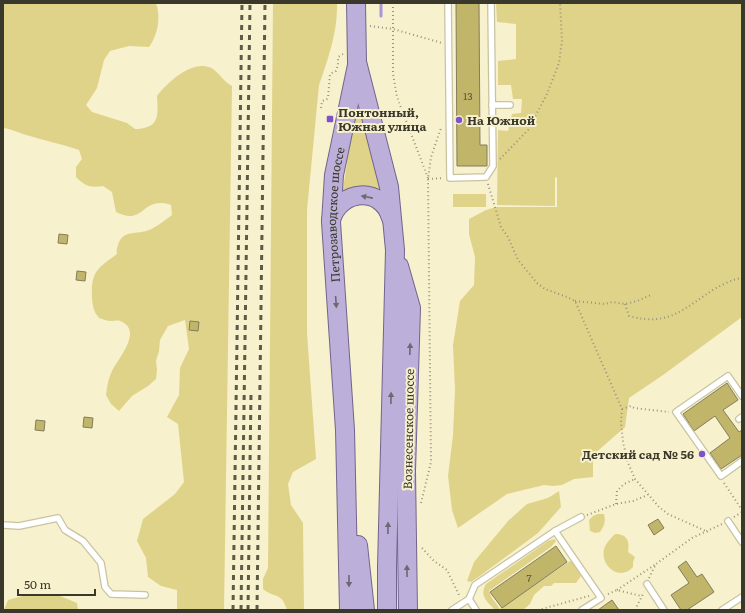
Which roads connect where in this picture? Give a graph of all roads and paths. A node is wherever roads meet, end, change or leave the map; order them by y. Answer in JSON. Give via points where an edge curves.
{"nodes":[{"id":1,"x":356,"y":3,"type":"edge"},
{"id":2,"x":393,"y":3,"type":"edge"},
{"id":3,"x":448,"y":3,"type":"edge"},
{"id":4,"x":491,"y":3,"type":"edge"},
{"id":5,"x":560,"y":3,"type":"edge"},
{"id":6,"x":393,"y":29,"type":"junction"},
{"id":7,"x":367,"y":31,"type":"dead end"},
{"id":8,"x":449,"y":44,"type":"junction"},
{"id":9,"x":338,"y":57,"type":"dead end"},
{"id":10,"x":357,"y":62,"type":"junction"},
{"id":11,"x":492,"y":105,"type":"junction"},
{"id":12,"x":510,"y":105,"type":"dead end"},
{"id":13,"x":321,"y":108,"type":"dead end"},
{"id":14,"x":449,"y":113,"type":"junction"},
{"id":15,"x":493,"y":166,"type":"junction"},
{"id":16,"x":486,"y":177,"type":"junction"},
{"id":17,"x":450,"y":178,"type":"junction"},
{"id":18,"x":428,"y":179,"type":"junction"},
{"id":19,"x":331,"y":222,"type":"junction"},
{"id":20,"x":392,"y":223,"type":"junction"},
{"id":21,"x":395,"y":250,"type":"junction"},
{"id":22,"x":742,"y":278,"type":"edge"},
{"id":23,"x":651,"y":295,"type":"dead end"},
{"id":24,"x":575,"y":301,"type":"junction"},
{"id":25,"x":626,"y":307,"type":"junction"},
{"id":26,"x":742,"y":396,"type":"edge"},
{"id":27,"x":622,"y":409,"type":"junction"},
{"id":28,"x":676,"y":412,"type":"junction"},
{"id":29,"x":345,"y":430,"type":"junction"},
{"id":30,"x":742,"y":461,"type":"edge"},
{"id":31,"x":721,"y":476,"type":"junction"},
{"id":32,"x":635,"y":479,"type":"junction"},
{"id":33,"x":648,"y":495,"type":"junction"},
{"id":34,"x":421,"y":503,"type":"dead end"},
{"id":35,"x":616,"y":504,"type":"junction"},
{"id":36,"x":742,"y":511,"type":"edge"},
{"id":37,"x":581,"y":517,"type":"joint"},
{"id":38,"x":728,"y":521,"type":"junction"},
{"id":39,"x":3,"y":525,"type":"edge"},
{"id":40,"x":555,"y":531,"type":"junction"},
{"id":41,"x":708,"y":532,"type":"junction"},
{"id":42,"x":742,"y":542,"type":"edge"},
{"id":43,"x":421,"y":555,"type":"dead end"},
{"id":44,"x":656,"y":564,"type":"junction"},
{"id":45,"x":647,"y":584,"type":"junction"},
{"id":46,"x":617,"y":590,"type":"junction"},
{"id":47,"x":145,"y":595,"type":"dead end"},
{"id":48,"x":641,"y":596,"type":"junction"},
{"id":49,"x":742,"y":597,"type":"edge"},
{"id":50,"x":601,"y":598,"type":"junction"},
{"id":51,"x":469,"y":599,"type":"junction"},
{"id":52,"x":463,"y":603,"type":"junction"},
{"id":53,"x":349,"y":610,"type":"edge"},
{"id":54,"x":365,"y":610,"type":"edge"},
{"id":55,"x":387,"y":610,"type":"edge"},
{"id":56,"x":408,"y":610,"type":"edge"},
{"id":57,"x":452,"y":610,"type":"edge"},
{"id":58,"x":476,"y":610,"type":"edge"},
{"id":59,"x":538,"y":610,"type":"edge"},
{"id":60,"x":582,"y":610,"type":"edge"},
{"id":61,"x":635,"y":610,"type":"edge"},
{"id":62,"x":664,"y":610,"type":"edge"},
{"id":63,"x":722,"y":610,"type":"edge"}],
"edges":[{"from":1,"to":10,"type":"main road"},
{"from":2,"to":6,"type":"path"},
{"from":3,"to":8,"type":"lane"},
{"from":4,"to":11,"type":"lane"},
{"from":5,"to":15,"type":"path","via":[[562,41],[559,63],[547,94],[528,130]]},
{"from":6,"to":7,"type":"path","via":[[369,26]]},
{"from":6,"to":8,"type":"path"},
{"from":6,"to":18,"type":"path","via":[[393,74],[397,97]]},
{"from":8,"to":14,"type":"lane"},
{"from":9,"to":13,"type":"path","via":[[338,68],[330,74],[328,98],[322,101]]},
{"from":10,"to":19,"type":"main road","name":"Петрозаводское шоссе","via":[[334,175]]},
{"from":10,"to":20,"type":"main road","via":[[389,187]]},
{"from":11,"to":12,"type":"lane"},
{"from":11,"to":15,"type":"lane"},
{"from":14,"to":17,"type":"lane"},
{"from":14,"to":18,"type":"path","via":[[431,157]]},
{"from":15,"to":16,"type":"lane"},
{"from":16,"to":17,"type":"lane"},
{"from":16,"to":24,"type":"path","via":[[501,227],[518,260],[545,289]]},
{"from":17,"to":18,"type":"path"},
{"from":18,"to":34,"type":"path","via":[[431,462]]},
{"from":20,"to":19,"type":"main road","one_way":true,"via":[[382,204],[376,199],[362,195],[348,198],[336,208]]},
{"from":19,"to":29,"type":"main road","name":"Петрозаводское шоссе","one_way":true},
{"from":20,"to":21,"type":"main road"},
{"from":55,"to":21,"type":"main road","one_way":true},
{"from":56,"to":21,"type":"main road","name":"Вознесенское шоссе","one_way":true,"via":[[406,472],[411,308]]},
{"from":22,"to":25,"type":"path","via":[[724,284],[676,314],[658,319],[629,316]]},
{"from":23,"to":25,"type":"path"},
{"from":24,"to":25,"type":"path","via":[[605,304],[612,302]]},
{"from":24,"to":27,"type":"path"},
{"from":26,"to":28,"type":"lane","via":[[728,376]]},
{"from":27,"to":28,"type":"path","via":[[632,406]]},
{"from":27,"to":32,"type":"path","via":[[623,442]]},
{"from":28,"to":31,"type":"lane"},
{"from":29,"to":53,"type":"main road","name":"Петрозаводское шоссе","one_way":true},
{"from":29,"to":54,"type":"main road"},
{"from":30,"to":31,"type":"lane"},
{"from":31,"to":36,"type":"path"},
{"from":32,"to":33,"type":"path"},
{"from":32,"to":35,"type":"path","via":[[617,491]]},
{"from":33,"to":35,"type":"path"},
{"from":33,"to":41,"type":"path","via":[[668,514]]},
{"from":35,"to":37,"type":"path"},
{"from":36,"to":38,"type":"path"},
{"from":37,"to":40,"type":"lane"},
{"from":38,"to":41,"type":"path"},
{"from":38,"to":42,"type":"lane"},
{"from":39,"to":47,"type":"lane","via":[[19,526],[58,518],[65,530],[83,541],[101,563],[105,587],[111,594]]},
{"from":40,"to":50,"type":"lane"},
{"from":40,"to":51,"type":"lane","via":[[475,585]]},
{"from":41,"to":44,"type":"path","via":[[692,538]]},
{"from":43,"to":52,"type":"path","via":[[421,547],[447,570]]},
{"from":44,"to":45,"type":"path"},
{"from":44,"to":46,"type":"path"},
{"from":45,"to":48,"type":"path"},
{"from":45,"to":62,"type":"lane"},
{"from":46,"to":48,"type":"path"},
{"from":46,"to":50,"type":"path"},
{"from":48,"to":61,"type":"path"},
{"from":49,"to":63,"type":"lane"},
{"from":50,"to":59,"type":"path","via":[[591,595]]},
{"from":50,"to":60,"type":"lane"},
{"from":51,"to":52,"type":"lane"},
{"from":51,"to":58,"type":"lane"},
{"from":52,"to":57,"type":"lane"}]}
